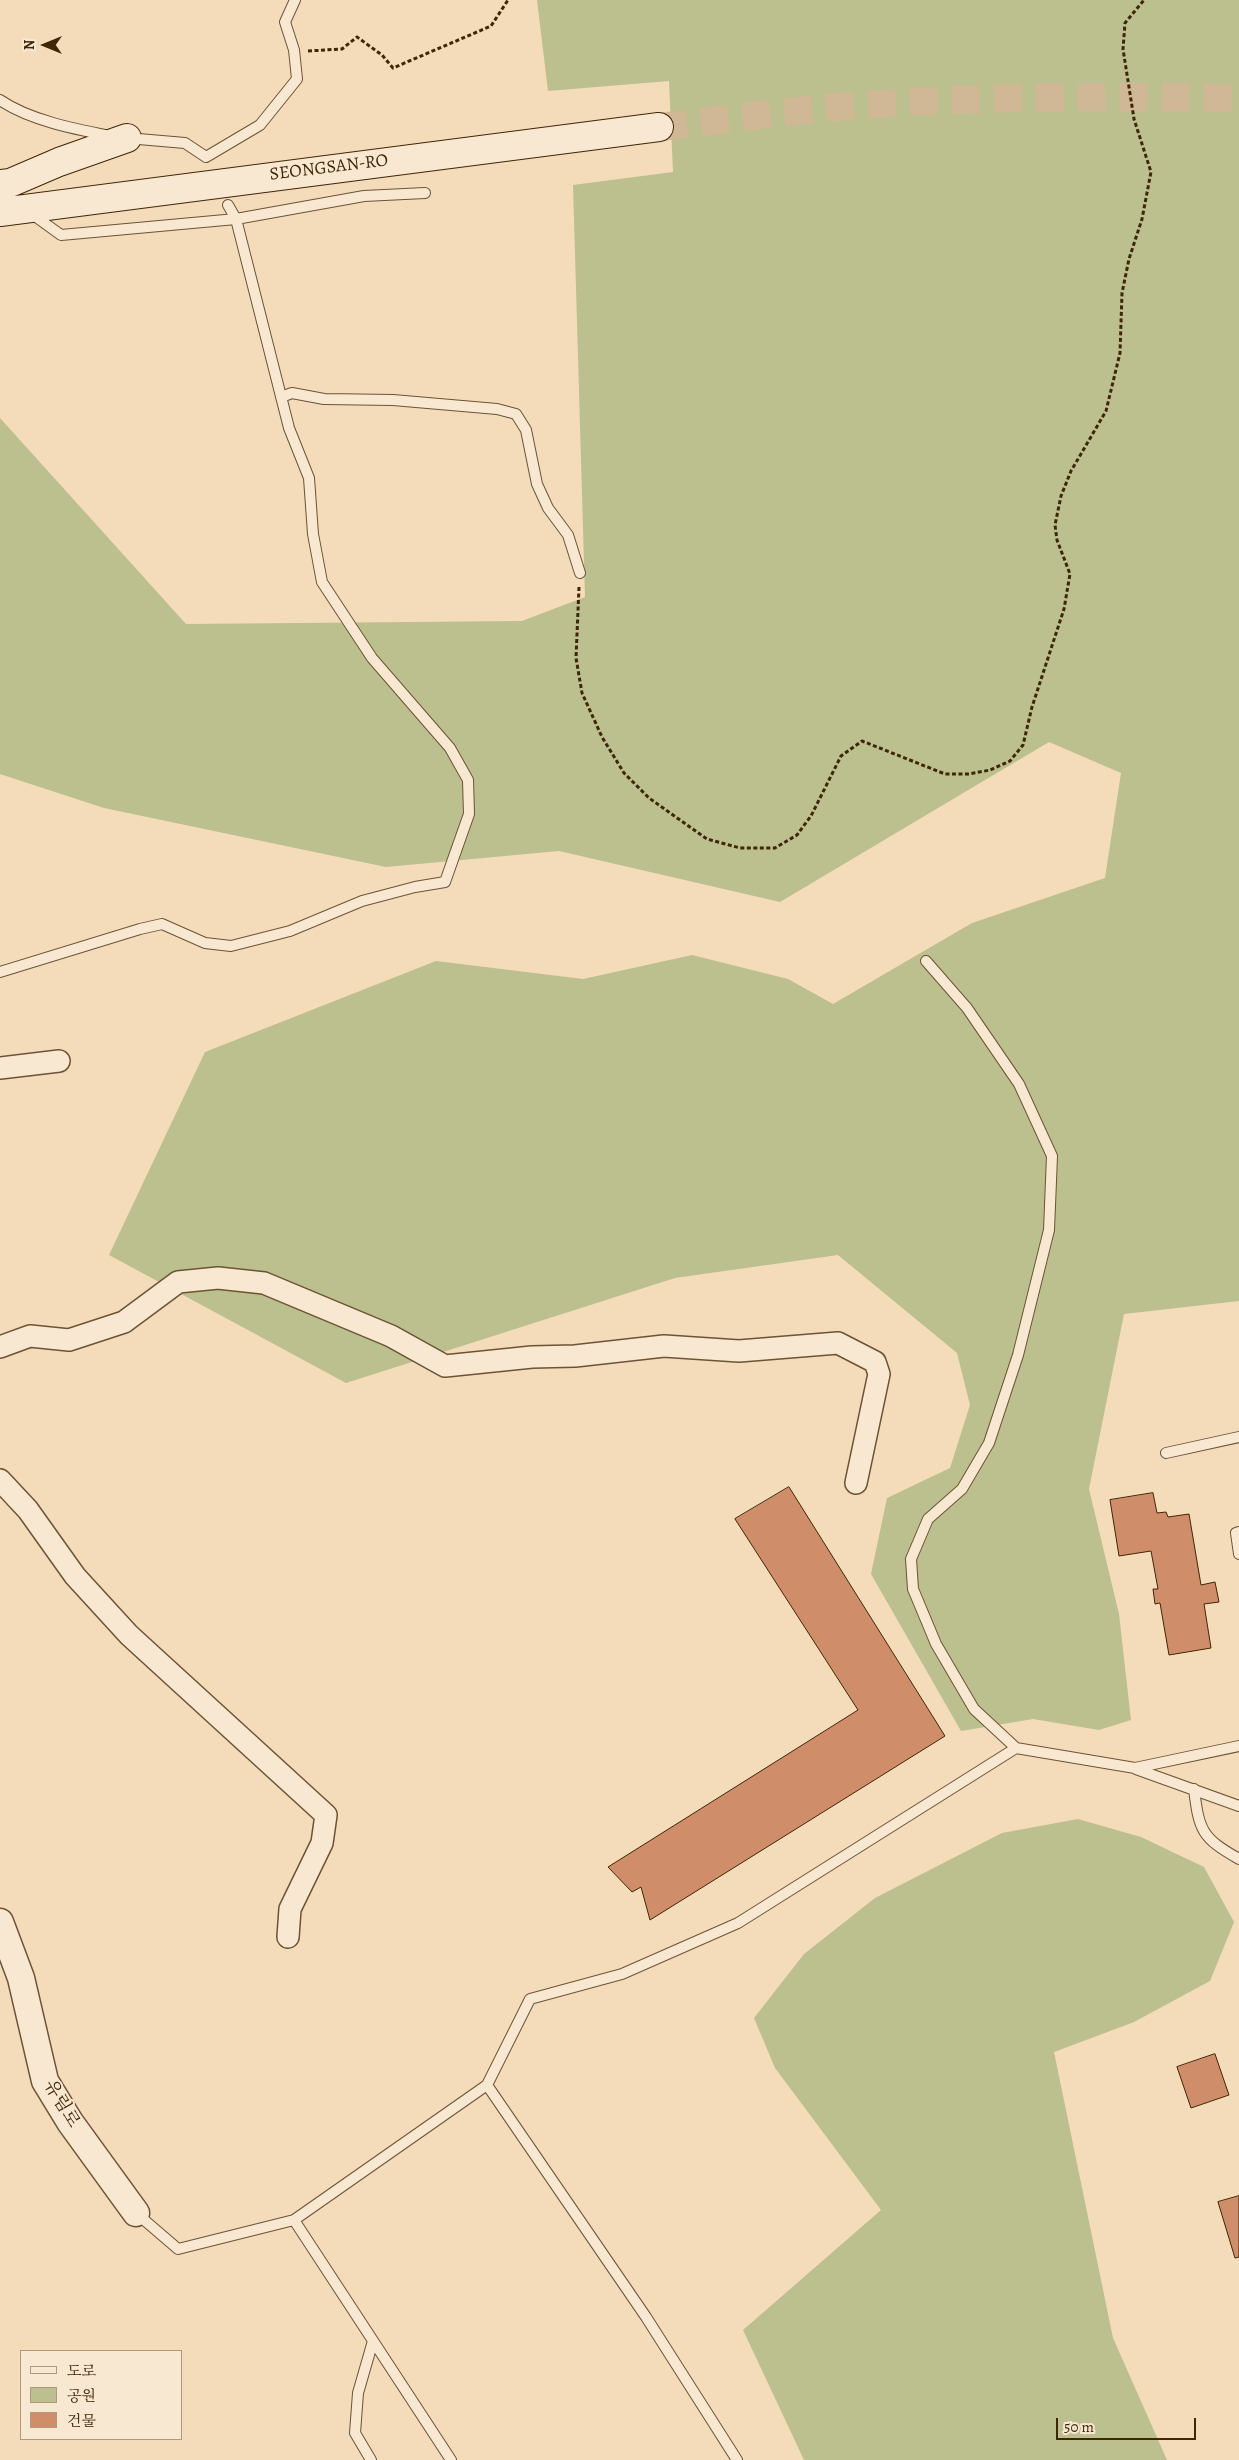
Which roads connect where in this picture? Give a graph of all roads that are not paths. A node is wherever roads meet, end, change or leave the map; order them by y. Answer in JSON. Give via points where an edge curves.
{"nodes":[{"id":1,"x":295,"y":0,"type":"edge"},
{"id":2,"x":0,"y":100,"type":"edge"},
{"id":3,"x":659,"y":127,"type":"tunnel mouth"},
{"id":4,"x":127,"y":138,"type":"junction"},
{"id":5,"x":0,"y":184,"type":"edge"},
{"id":6,"x":425,"y":193,"type":"dead end"},
{"id":7,"x":228,"y":205,"type":"dead end"},
{"id":8,"x":12,"y":210,"type":"edge"},
{"id":9,"x":236,"y":219,"type":"junction"},
{"id":10,"x":281,"y":398,"type":"junction"},
{"id":11,"x":580,"y":574,"type":"road end"},
{"id":12,"x":926,"y":962,"type":"dead end"},
{"id":13,"x":0,"y":972,"type":"edge"},
{"id":14,"x":59,"y":1061,"type":"dead end"},
{"id":15,"x":0,"y":1068,"type":"edge"},
{"id":16,"x":0,"y":1347,"type":"edge"},
{"id":17,"x":1239,"y":1437,"type":"edge"},
{"id":18,"x":1166,"y":1453,"type":"dead end"},
{"id":19,"x":0,"y":1480,"type":"edge"},
{"id":20,"x":856,"y":1483,"type":"dead end"},
{"id":21,"x":1239,"y":1532,"type":"edge"},
{"id":22,"x":1239,"y":1554,"type":"edge"},
{"id":23,"x":1239,"y":1746,"type":"edge"},
{"id":24,"x":1016,"y":1748,"type":"junction"},
{"id":25,"x":1135,"y":1768,"type":"junction"},
{"id":26,"x":1194,"y":1789,"type":"junction"},
{"id":27,"x":1239,"y":1806,"type":"edge"},
{"id":28,"x":1239,"y":1859,"type":"edge"},
{"id":29,"x":0,"y":1922,"type":"edge"},
{"id":30,"x":288,"y":1937,"type":"dead end"},
{"id":31,"x":487,"y":2085,"type":"junction"},
{"id":32,"x":136,"y":2213,"type":"joint"},
{"id":33,"x":294,"y":2220,"type":"junction"},
{"id":34,"x":373,"y":2341,"type":"junction"},
{"id":35,"x":371,"y":2460,"type":"edge"},
{"id":36,"x":451,"y":2460,"type":"edge"},
{"id":37,"x":737,"y":2460,"type":"edge"}],
"edges":[{"from":1,"to":4,"type":"lane","via":[[285,22],[294,50],[297,78],[260,125],[206,157],[185,143]]},
{"from":2,"to":4,"type":"lane","via":[[8,106],[65,126]]},
{"from":3,"to":8,"type":"main road","name":"SEONGSAN-RO"},
{"from":4,"to":5,"type":"main road"},
{"from":6,"to":9,"type":"lane","via":[[364,196]]},
{"from":7,"to":9,"type":"lane"},
{"from":8,"to":9,"type":"lane","via":[[60,235]]},
{"from":9,"to":10,"type":"lane"},
{"from":10,"to":11,"type":"lane","via":[[292,393],[324,400],[393,400],[497,409],[516,414],[526,430],[537,484],[548,508],[568,535]]},
{"from":10,"to":13,"type":"lane","via":[[308,478],[313,534],[322,582],[372,658],[450,748],[468,780],[469,814],[445,882],[362,901],[290,931],[231,946],[205,944],[162,924]]},
{"from":12,"to":24,"type":"lane","via":[[967,1008],[1019,1084],[1052,1156],[1049,1230],[1018,1355],[988,1443],[962,1489],[928,1519],[911,1559],[913,1588],[936,1644],[974,1709]]},
{"from":14,"to":15,"type":"street"},
{"from":16,"to":20,"type":"street","via":[[30,1336],[69,1340],[124,1322],[178,1282],[218,1278],[264,1283],[391,1336],[446,1366],[664,1346],[739,1351],[838,1343],[875,1362],[879,1374]]},
{"from":17,"to":18,"type":"lane"},
{"from":19,"to":30,"type":"street","via":[[28,1510],[74,1576],[129,1635],[326,1815],[322,1843],[290,1909]]},
{"from":21,"to":22,"type":"lane","via":[[1236,1533]]},
{"from":23,"to":25,"type":"lane"},
{"from":24,"to":25,"type":"lane"},
{"from":24,"to":31,"type":"lane","via":[[738,1923],[622,1974],[530,1999]]},
{"from":25,"to":26,"type":"lane"},
{"from":26,"to":27,"type":"lane"},
{"from":26,"to":28,"type":"lane","via":[[1198,1820],[1213,1844]]},
{"from":29,"to":32,"type":"street","name":"유림로","via":[[21,1978],[45,2081],[70,2122]]},
{"from":31,"to":33,"type":"lane"},
{"from":31,"to":37,"type":"lane","via":[[646,2317]]},
{"from":32,"to":33,"type":"lane","via":[[178,2249]]},
{"from":33,"to":34,"type":"lane"},
{"from":34,"to":35,"type":"lane","via":[[358,2393],[355,2433]]},
{"from":34,"to":36,"type":"lane"}]}
